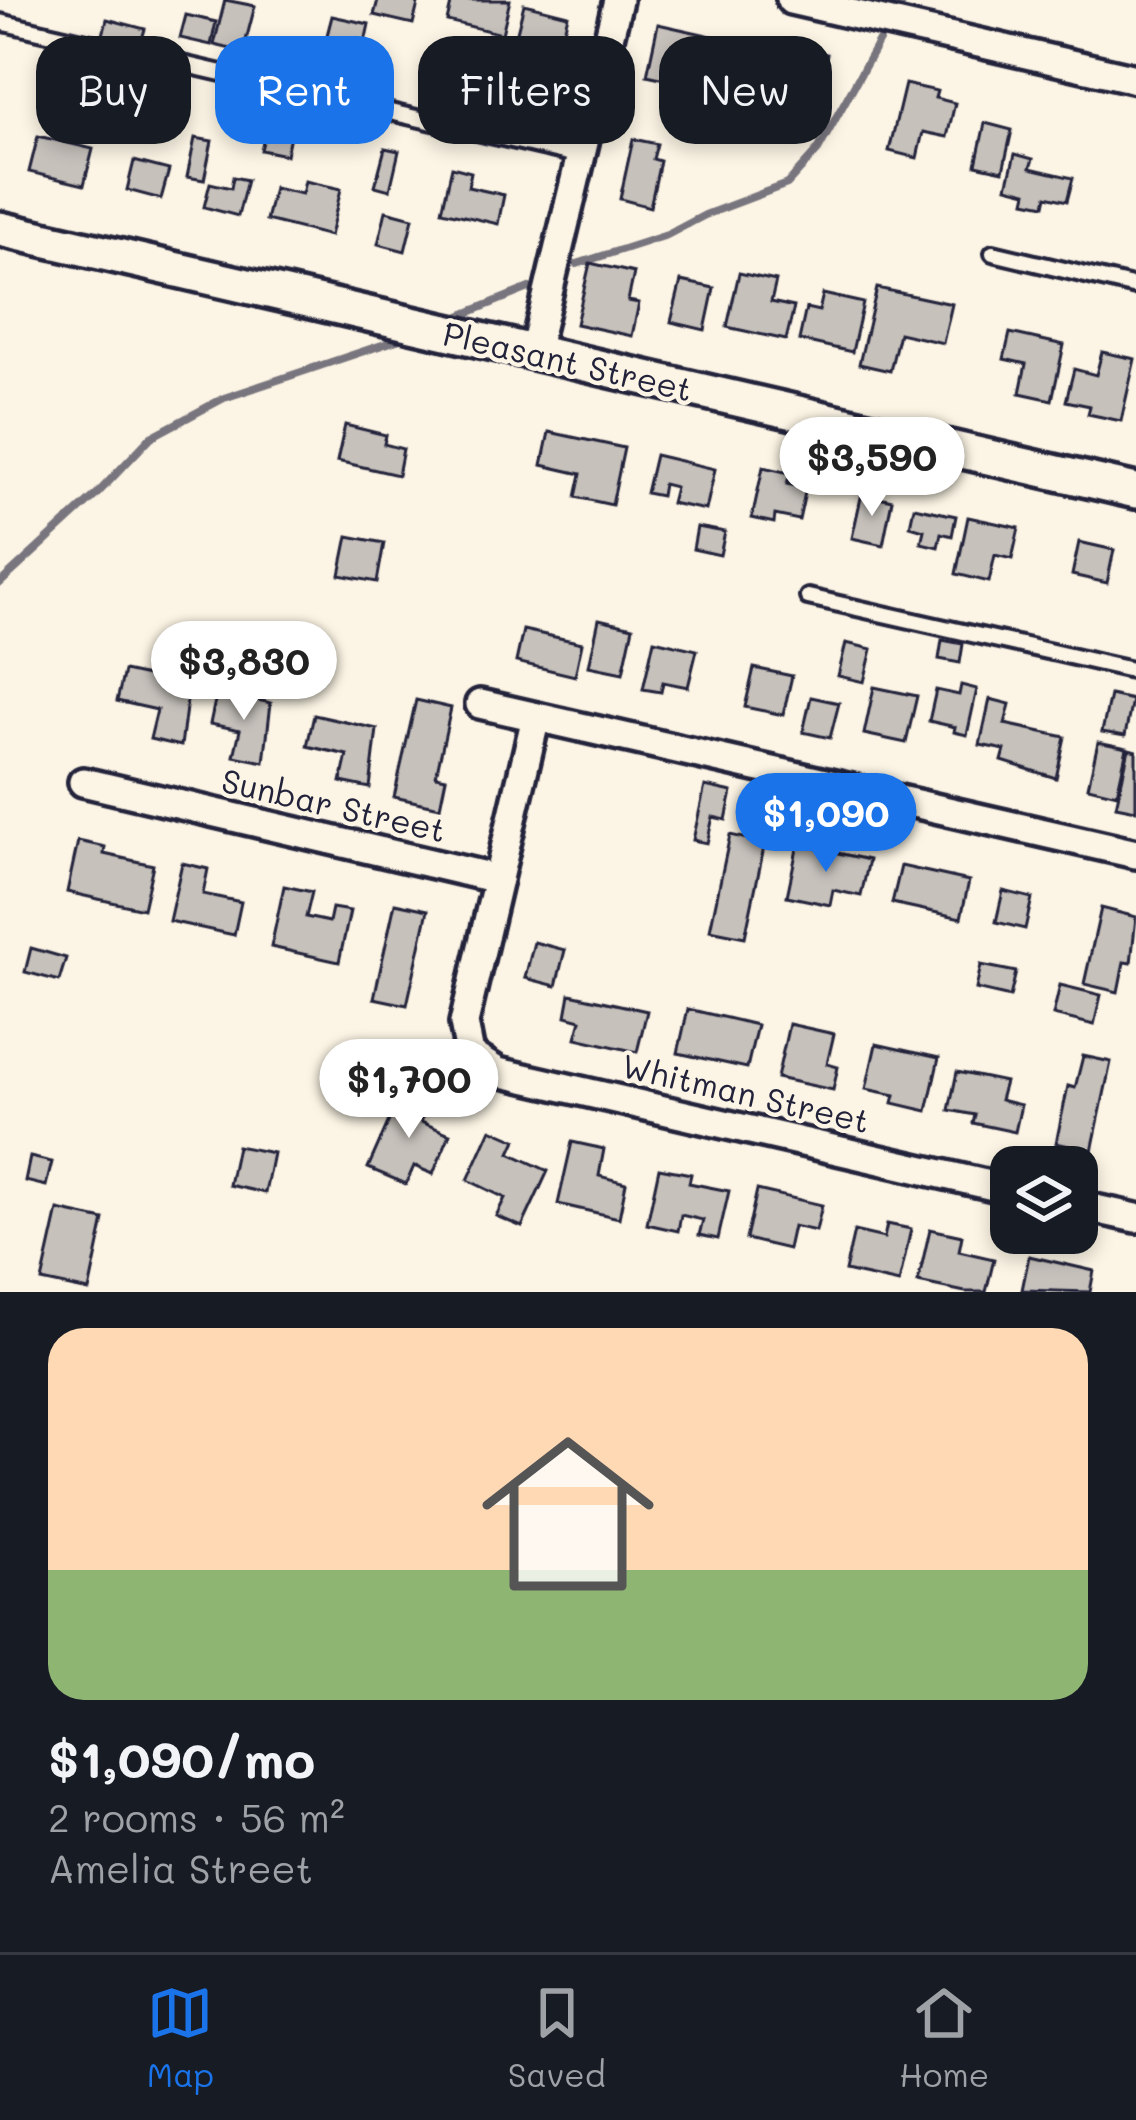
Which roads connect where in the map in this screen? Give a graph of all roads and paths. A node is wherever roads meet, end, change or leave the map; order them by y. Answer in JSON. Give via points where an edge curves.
{"nodes":[{"id":1,"x":618,"y":0,"type":"edge"},
{"id":2,"x":791,"y":0,"type":"edge"},
{"id":3,"x":0,"y":22,"type":"edge"},
{"id":4,"x":1136,"y":79,"type":"edge"},
{"id":5,"x":581,"y":156,"type":"junction"},
{"id":6,"x":0,"y":229,"type":"edge"},
{"id":7,"x":994,"y":253,"type":"dead end"},
{"id":8,"x":1136,"y":286,"type":"edge"},
{"id":9,"x":534,"y":352,"type":"junction"},
{"id":10,"x":1136,"y":491,"type":"edge"},
{"id":11,"x":808,"y":597,"type":"dead end"},
{"id":12,"x":1136,"y":671,"type":"edge"},
{"id":13,"x":480,"y":704,"type":"dead end"},
{"id":14,"x":536,"y":717,"type":"junction"},
{"id":15,"x":83,"y":782,"type":"dead end"},
{"id":16,"x":1136,"y":854,"type":"edge"},
{"id":17,"x":498,"y":879,"type":"junction"},
{"id":18,"x":990,"y":1185,"type":"edge"},
{"id":19,"x":1098,"y":1208,"type":"edge"},
{"id":20,"x":1135,"y":1214,"type":"edge"}],
"edges":[{"from":1,"to":5,"type":"street"},
{"from":2,"to":4,"type":"street"},
{"from":3,"to":5,"type":"lane"},
{"from":5,"to":9,"type":"street"},
{"from":6,"to":9,"type":"street","name":"Pleasant Street"},
{"from":7,"to":8,"type":"lane"},
{"from":9,"to":10,"type":"street","name":"Pleasant Street"},
{"from":11,"to":12,"type":"lane"},
{"from":13,"to":14,"type":"street"},
{"from":14,"to":16,"type":"street"},
{"from":14,"to":17,"type":"street"},
{"from":15,"to":17,"type":"street","name":"Sunbar Street"},
{"from":17,"to":18,"type":"street","name":"Whitman Street","via":[[464,1023],[470,1054],[498,1072]]},
{"from":19,"to":20,"type":"street"}]}
